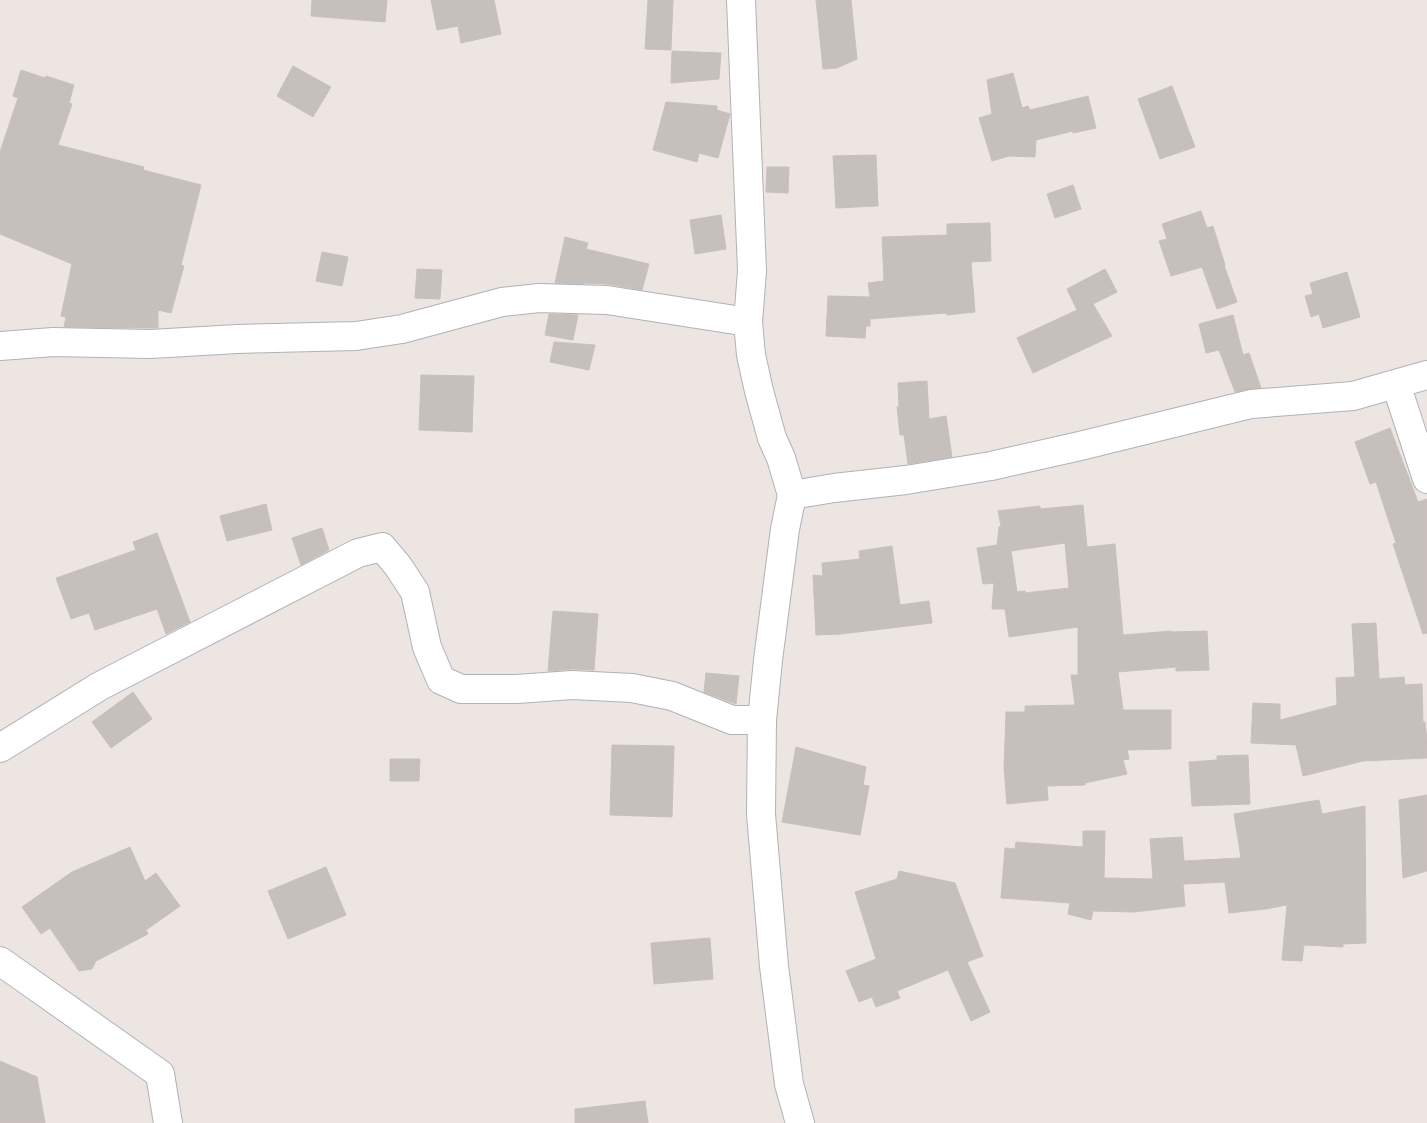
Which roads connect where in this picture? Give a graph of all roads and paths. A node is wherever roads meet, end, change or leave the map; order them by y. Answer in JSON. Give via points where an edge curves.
{"nodes":[{"id":1,"x":741,"y":0,"type":"edge"},
{"id":2,"x":748,"y":322,"type":"junction"},
{"id":3,"x":0,"y":346,"type":"edge"},
{"id":4,"x":1427,"y":375,"type":"edge"},
{"id":5,"x":1396,"y":384,"type":"junction"},
{"id":6,"x":1427,"y":479,"type":"edge"},
{"id":7,"x":792,"y":495,"type":"junction"},
{"id":8,"x":762,"y":720,"type":"junction"},
{"id":9,"x":0,"y":748,"type":"edge"},
{"id":10,"x":0,"y":961,"type":"edge"},
{"id":11,"x":168,"y":1123,"type":"edge"},
{"id":12,"x":800,"y":1123,"type":"edge"}],
"edges":[{"from":1,"to":2,"type":"street","via":[[752,271]]},
{"from":2,"to":3,"type":"street","via":[[607,300],[539,298],[502,302],[402,329],[356,336],[151,344],[53,342]]},
{"from":2,"to":7,"type":"street","via":[[759,390]]},
{"from":4,"to":5,"type":"street"},
{"from":5,"to":6,"type":"street"},
{"from":5,"to":7,"type":"street","via":[[1353,396],[1251,404],[991,466]]},
{"from":7,"to":8,"type":"street"},
{"from":8,"to":9,"type":"street","via":[[732,720],[672,696],[632,688],[572,685],[461,689],[441,680],[426,647],[414,592],[382,547],[358,553],[172,648],[100,686]]},
{"from":8,"to":12,"type":"street","via":[[761,814],[774,966],[789,1084]]},
{"from":10,"to":11,"type":"street","via":[[160,1074]]}]}
